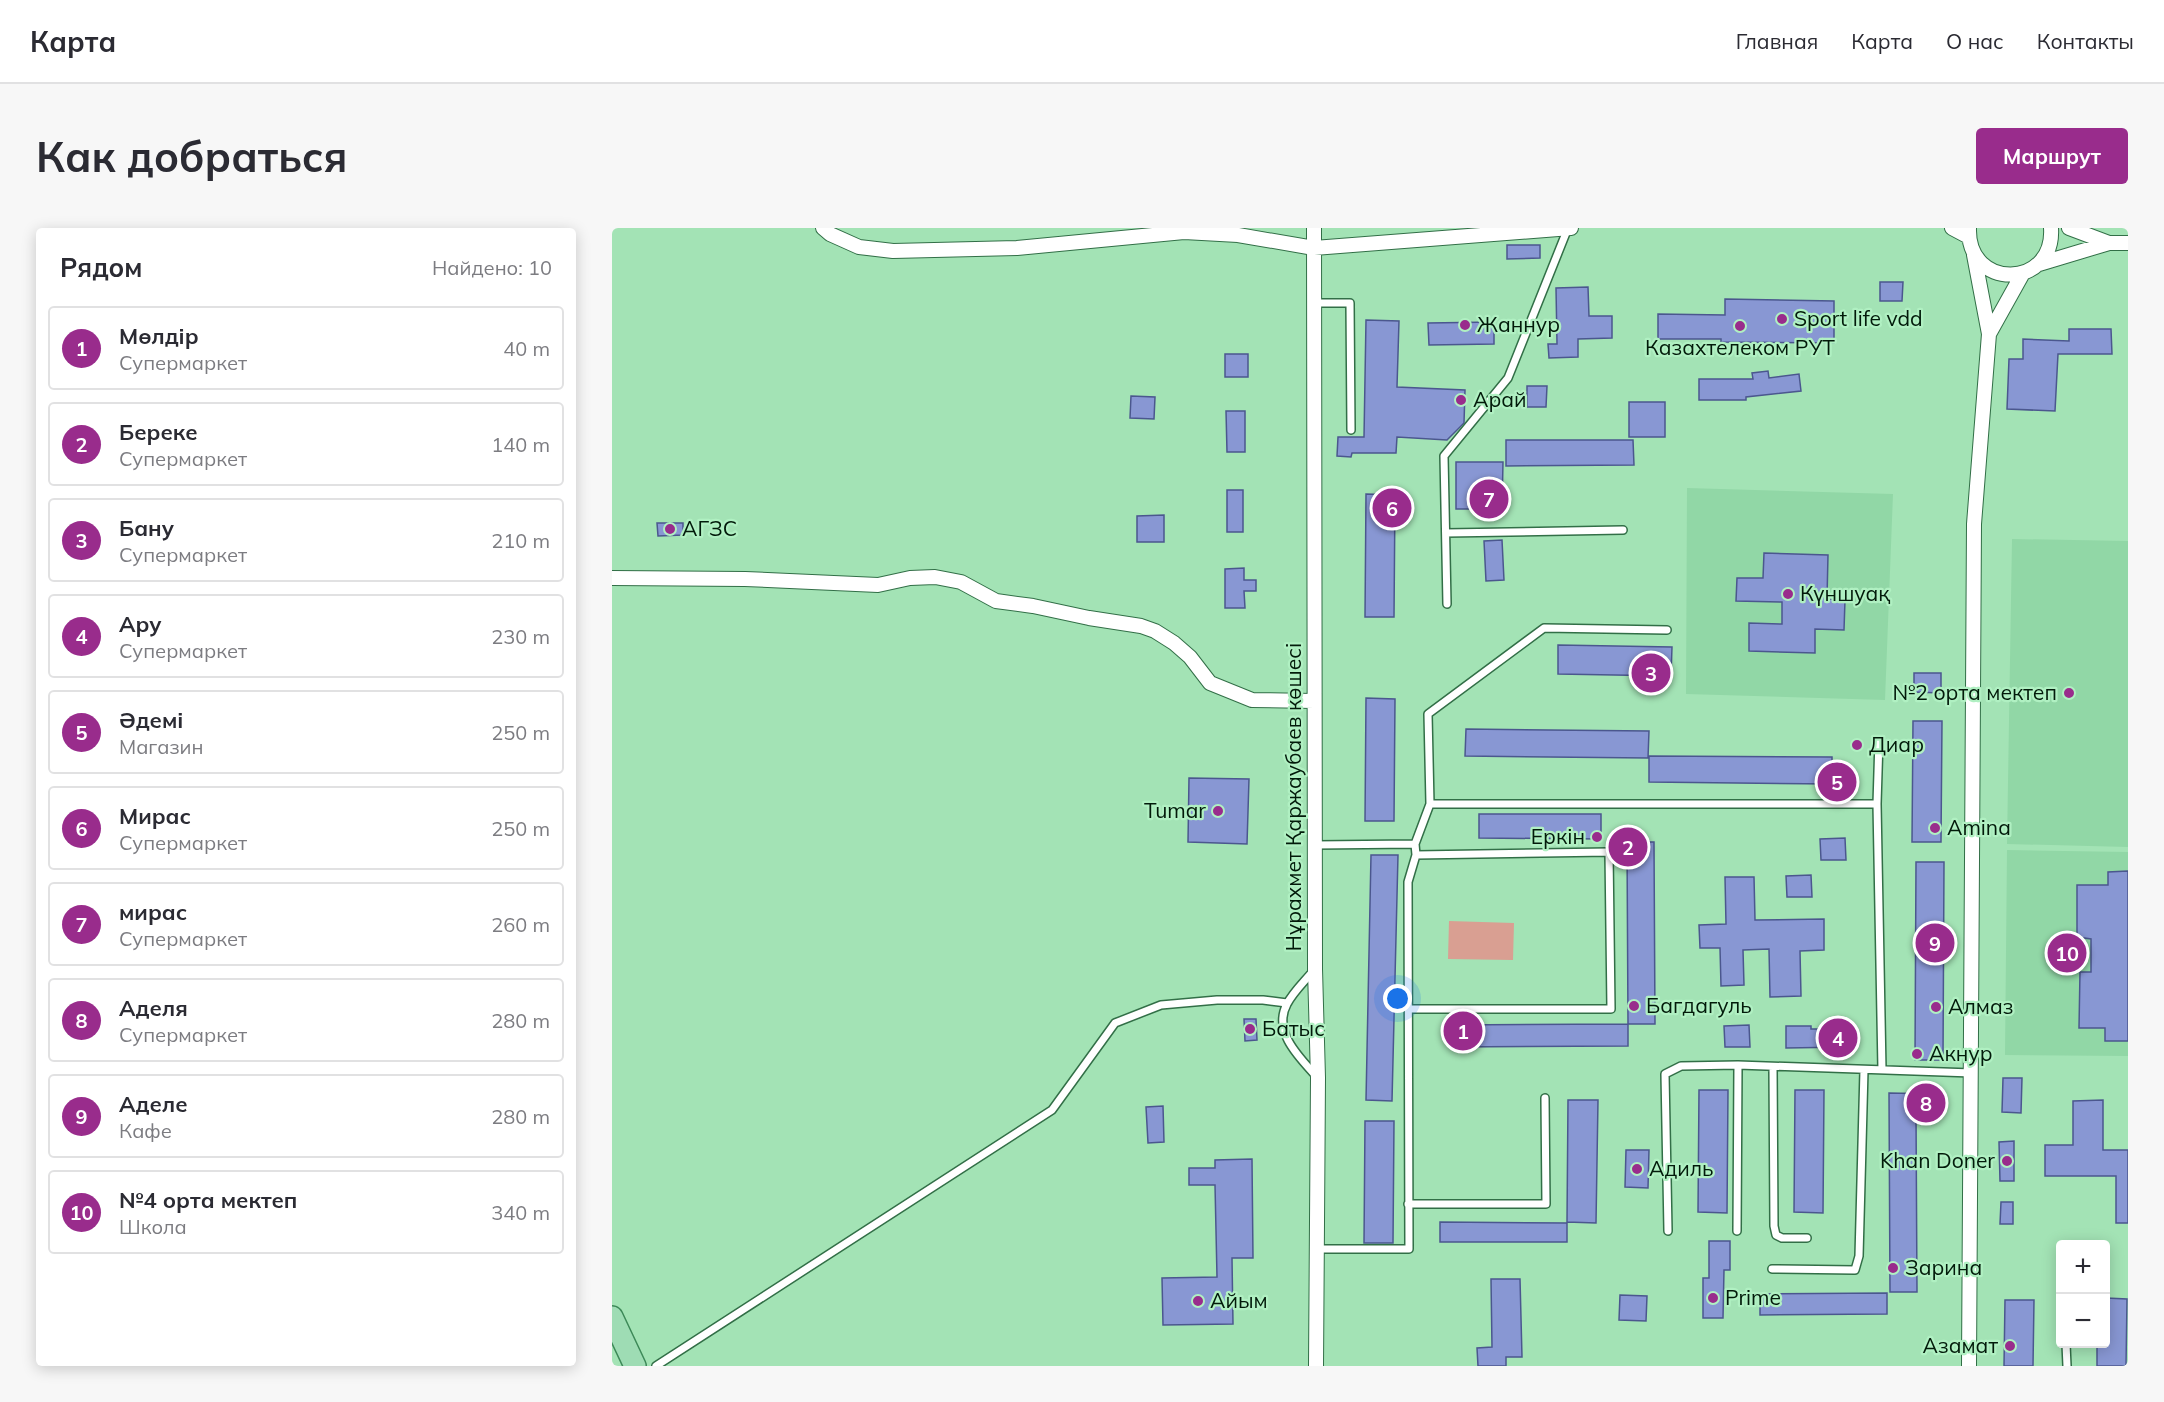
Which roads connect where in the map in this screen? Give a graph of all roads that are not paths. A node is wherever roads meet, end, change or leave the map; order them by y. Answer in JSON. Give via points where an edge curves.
{"nodes":[{"id":1,"x":824,"y":228,"type":"edge"},
{"id":2,"x":1314,"y":228,"type":"edge"},
{"id":3,"x":1569,"y":228,"type":"edge"},
{"id":4,"x":1952,"y":228,"type":"edge"},
{"id":5,"x":2051,"y":228,"type":"edge"},
{"id":6,"x":2069,"y":228,"type":"edge"},
{"id":7,"x":1969,"y":233,"type":"edge"},
{"id":8,"x":2109,"y":243,"type":"junction"},
{"id":9,"x":2128,"y":243,"type":"edge"},
{"id":10,"x":1314,"y":248,"type":"junction"},
{"id":11,"x":1974,"y":255,"type":"junction"},
{"id":12,"x":2039,"y":264,"type":"junction"},
{"id":13,"x":2023,"y":273,"type":"junction"},
{"id":14,"x":1314,"y":303,"type":"junction"},
{"id":15,"x":1989,"y":334,"type":"junction"},
{"id":16,"x":1351,"y":430,"type":"dead end"},
{"id":17,"x":1623,"y":530,"type":"dead end"},
{"id":18,"x":1446,"y":533,"type":"junction"},
{"id":19,"x":612,"y":578,"type":"edge"},
{"id":20,"x":1447,"y":604,"type":"dead end"},
{"id":21,"x":1667,"y":630,"type":"dead end"},
{"id":22,"x":1314,"y":702,"type":"junction"},
{"id":23,"x":1879,"y":740,"type":"dead end"},
{"id":24,"x":1430,"y":804,"type":"junction"},
{"id":25,"x":1876,"y":804,"type":"junction"},
{"id":26,"x":1415,"y":844,"type":"junction"},
{"id":27,"x":1315,"y":845,"type":"junction"},
{"id":28,"x":1416,"y":855,"type":"junction"},
{"id":29,"x":1315,"y":969,"type":"junction"},
{"id":30,"x":1287,"y":1003,"type":"junction"},
{"id":31,"x":1408,"y":1009,"type":"junction"},
{"id":32,"x":1738,"y":1065,"type":"junction"},
{"id":33,"x":1773,"y":1066,"type":"junction"},
{"id":34,"x":1864,"y":1070,"type":"junction"},
{"id":35,"x":1882,"y":1070,"type":"junction"},
{"id":36,"x":1972,"y":1073,"type":"junction"},
{"id":37,"x":1318,"y":1078,"type":"junction"},
{"id":38,"x":1545,"y":1098,"type":"dead end"},
{"id":39,"x":1408,"y":1204,"type":"junction"},
{"id":40,"x":1668,"y":1231,"type":"dead end"},
{"id":41,"x":1737,"y":1231,"type":"dead end"},
{"id":42,"x":1807,"y":1238,"type":"dead end"},
{"id":43,"x":1315,"y":1249,"type":"junction"},
{"id":44,"x":1772,"y":1269,"type":"dead end"},
{"id":45,"x":612,"y":1317,"type":"edge"},
{"id":46,"x":2066,"y":1348,"type":"edge"},
{"id":47,"x":635,"y":1366,"type":"edge"},
{"id":48,"x":656,"y":1366,"type":"edge"},
{"id":49,"x":1316,"y":1366,"type":"edge"},
{"id":50,"x":1969,"y":1366,"type":"edge"},
{"id":51,"x":2067,"y":1366,"type":"edge"}],
"edges":[{"from":1,"to":10,"type":"street","via":[[859,247],[892,251],[1017,248],[1184,232],[1238,235]]},
{"from":2,"to":10,"type":"street","name":"Нұрахмет Қаржаубаев көшесі"},
{"from":3,"to":10,"type":"street"},
{"from":3,"to":18,"type":"lane","via":[[1508,378],[1444,456]]},
{"from":4,"to":7,"type":"street"},
{"from":5,"to":12,"type":"street","via":[[2049,248]]},
{"from":6,"to":8,"type":"street"},
{"from":7,"to":11,"type":"street"},
{"from":8,"to":9,"type":"street"},
{"from":8,"to":12,"type":"street"},
{"from":10,"to":14,"type":"street","name":"Нұрахмет Қаржаубаев көшесі"},
{"from":11,"to":13,"type":"street","via":[[1996,272]]},
{"from":11,"to":15,"type":"street"},
{"from":12,"to":13,"type":"street"},
{"from":13,"to":15,"type":"street"},
{"from":14,"to":16,"type":"lane","via":[[1350,303]]},
{"from":14,"to":22,"type":"street","name":"Нұрахмет Қаржаубаев көшесі"},
{"from":15,"to":36,"type":"street","via":[[1974,524]]},
{"from":17,"to":18,"type":"lane"},
{"from":18,"to":20,"type":"lane"},
{"from":19,"to":22,"type":"street","via":[[878,585],[910,578],[961,582],[996,601],[1155,631],[1190,657],[1210,683],[1252,700]]},
{"from":21,"to":24,"type":"lane","via":[[1544,628],[1428,714]]},
{"from":22,"to":27,"type":"street","name":"Нұрахмет Қаржаубаев көшесі"},
{"from":23,"to":25,"type":"lane"},
{"from":24,"to":25,"type":"lane"},
{"from":24,"to":26,"type":"lane"},
{"from":25,"to":35,"type":"lane"},
{"from":26,"to":27,"type":"lane"},
{"from":26,"to":28,"type":"lane"},
{"from":27,"to":29,"type":"street","name":"Нұрахмет Қаржаубаев көшесі"},
{"from":28,"to":31,"type":"lane","via":[[1408,882]]},
{"from":28,"to":31,"type":"lane","via":[[1609,852],[1611,1009]]},
{"from":29,"to":30,"type":"lane"},
{"from":29,"to":37,"type":"street","name":"Нұрахмет Қаржаубаев көшесі"},
{"from":30,"to":37,"type":"lane","via":[[1286,1038]]},
{"from":30,"to":48,"type":"lane","via":[[1217,1000],[1161,1005],[1115,1023],[1052,1110]]},
{"from":31,"to":39,"type":"lane"},
{"from":32,"to":33,"type":"lane"},
{"from":32,"to":40,"type":"lane","via":[[1681,1066],[1665,1074]]},
{"from":32,"to":41,"type":"lane"},
{"from":33,"to":34,"type":"lane"},
{"from":33,"to":42,"type":"lane","via":[[1774,1226],[1776,1235],[1782,1238]]},
{"from":34,"to":35,"type":"lane"},
{"from":34,"to":44,"type":"lane","via":[[1859,1256],[1855,1270]]},
{"from":35,"to":36,"type":"lane"},
{"from":36,"to":50,"type":"street"},
{"from":37,"to":43,"type":"street","name":"Нұрахмет Қаржаубаев көшесі"},
{"from":38,"to":39,"type":"lane","via":[[1546,1204]]},
{"from":39,"to":43,"type":"lane","via":[[1409,1249]]},
{"from":43,"to":49,"type":"street","name":"Нұрахмет Қаржаубаев көшесі"},
{"from":45,"to":47,"type":"main road"},
{"from":46,"to":51,"type":"lane"}]}
